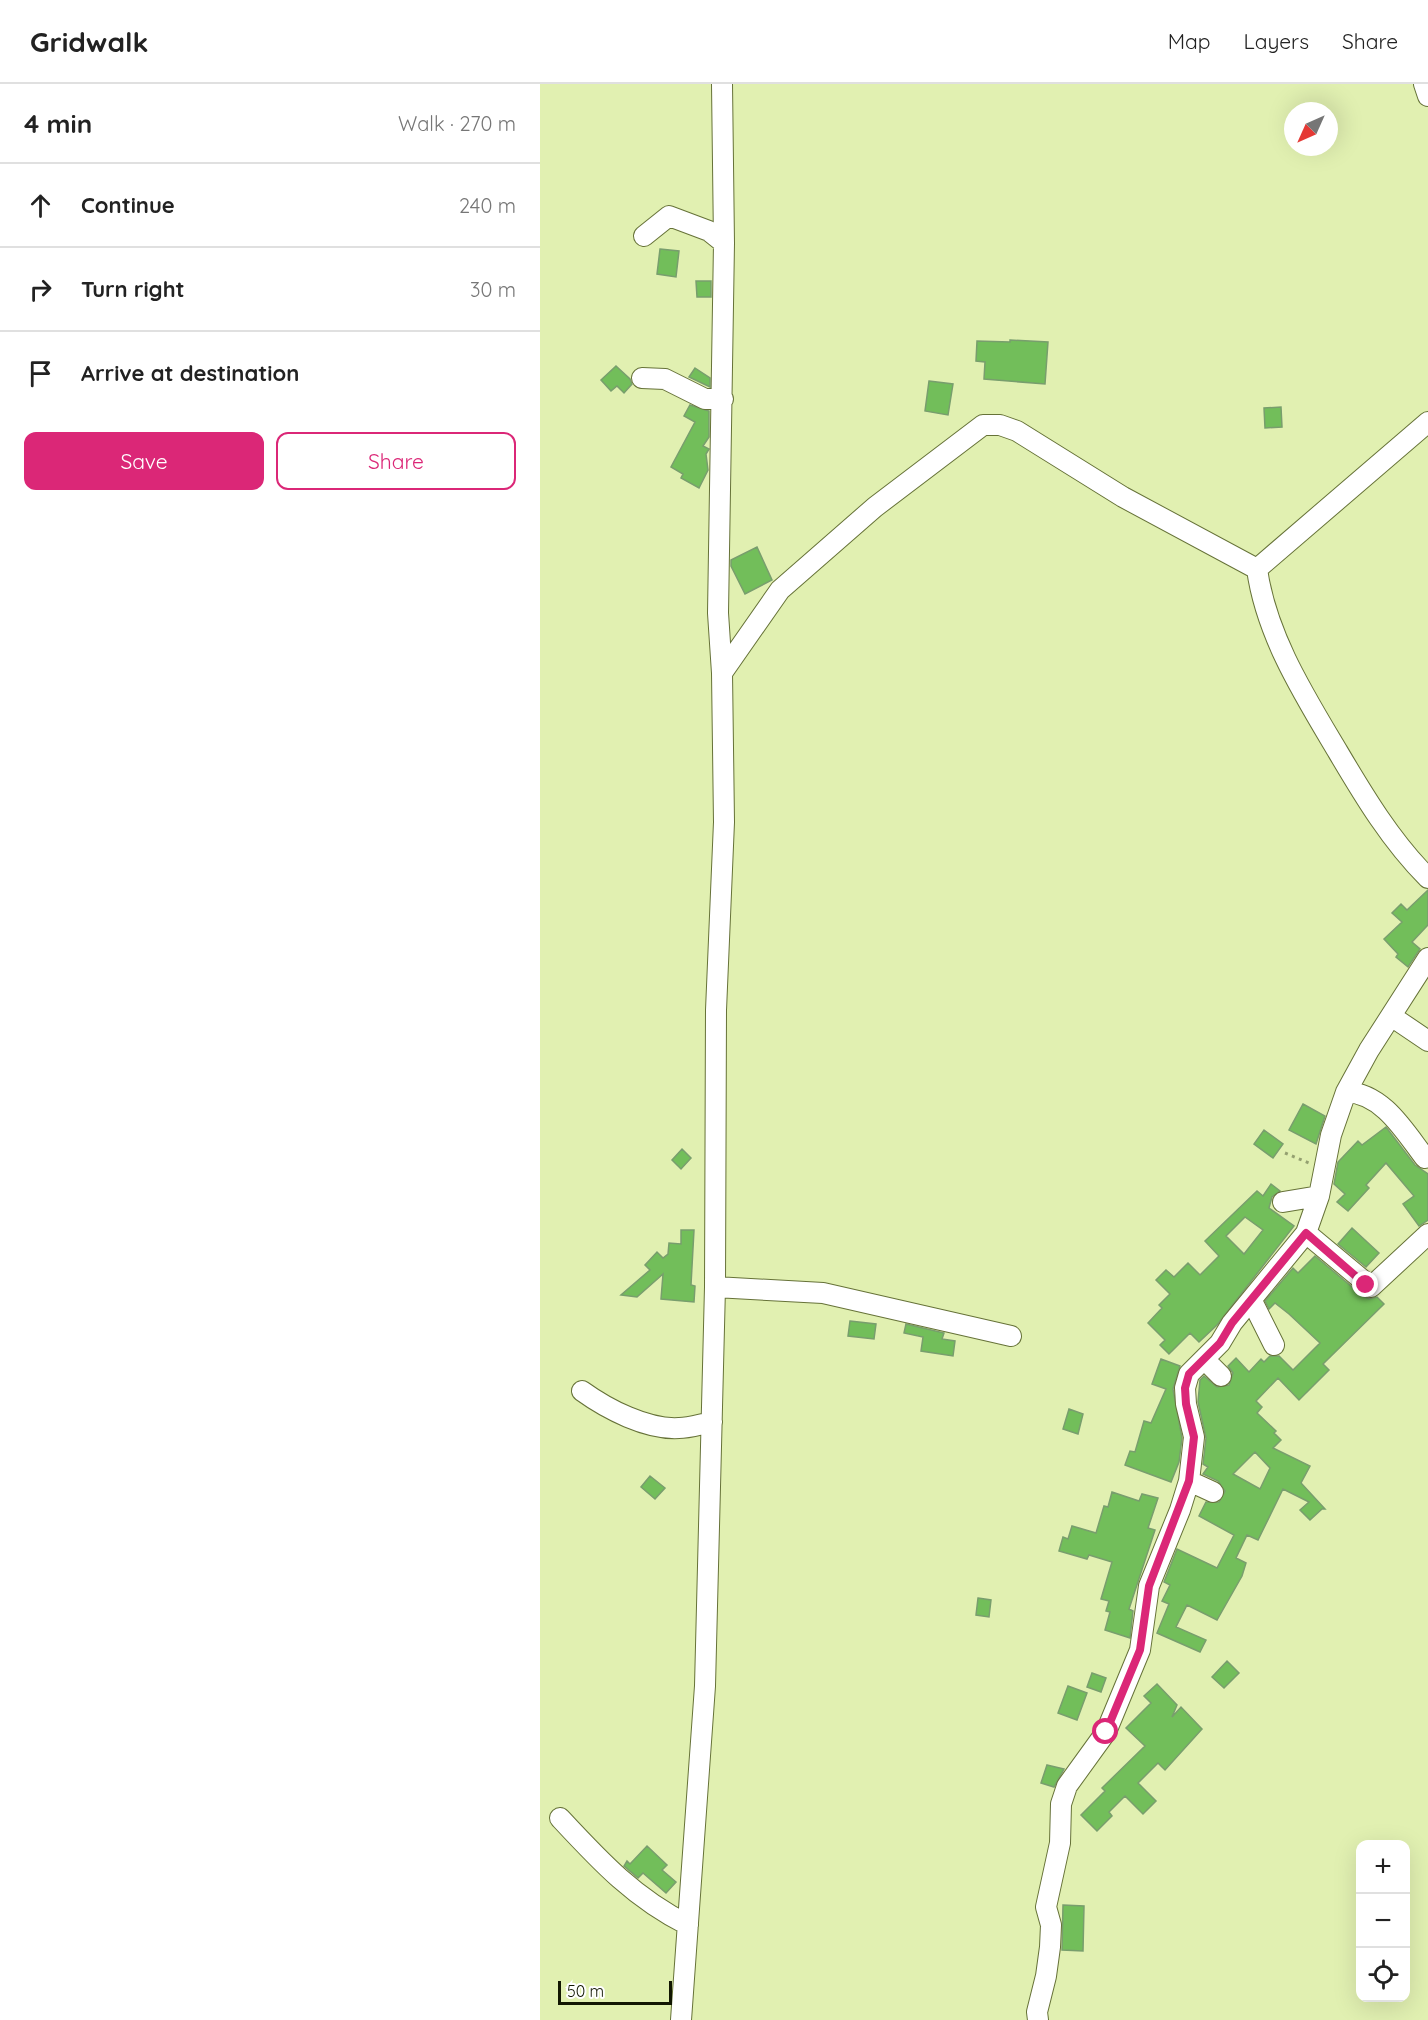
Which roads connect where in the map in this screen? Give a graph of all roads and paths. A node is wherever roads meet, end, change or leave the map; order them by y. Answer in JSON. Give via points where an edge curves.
{"nodes":[{"id":1,"x":722,"y":84,"type":"edge"},
{"id":2,"x":1424,"y":84,"type":"edge"},
{"id":3,"x":1428,"y":96,"type":"edge"},
{"id":4,"x":644,"y":236,"type":"dead end"},
{"id":5,"x":724,"y":243,"type":"junction"},
{"id":6,"x":642,"y":378,"type":"dead end"},
{"id":7,"x":723,"y":399,"type":"junction"},
{"id":8,"x":1428,"y":422,"type":"edge"},
{"id":9,"x":1257,"y":569,"type":"junction"},
{"id":10,"x":722,"y":672,"type":"junction"},
{"id":11,"x":1428,"y":878,"type":"edge"},
{"id":12,"x":1428,"y":958,"type":"edge"},
{"id":13,"x":1391,"y":1016,"type":"junction"},
{"id":14,"x":1428,"y":1041,"type":"edge"},
{"id":15,"x":1346,"y":1092,"type":"junction"},
{"id":16,"x":1285,"y":1152,"type":"dead end"},
{"id":17,"x":1425,"y":1158,"type":"dead end"},
{"id":18,"x":1325,"y":1162,"type":"junction"},
{"id":19,"x":1319,"y":1196,"type":"junction"},
{"id":20,"x":1283,"y":1202,"type":"dead end"},
{"id":21,"x":1306,"y":1233,"type":"junction"},
{"id":22,"x":1428,"y":1234,"type":"edge"},
{"id":23,"x":715,"y":1287,"type":"junction"},
{"id":24,"x":1251,"y":1300,"type":"junction"},
{"id":25,"x":1011,"y":1336,"type":"dead end"},
{"id":26,"x":1274,"y":1345,"type":"dead end"},
{"id":27,"x":1204,"y":1359,"type":"junction"},
{"id":28,"x":1221,"y":1376,"type":"dead end"},
{"id":29,"x":582,"y":1391,"type":"dead end"},
{"id":30,"x":712,"y":1422,"type":"junction"},
{"id":31,"x":1189,"y":1481,"type":"junction"},
{"id":32,"x":1213,"y":1492,"type":"dead end"},
{"id":33,"x":560,"y":1818,"type":"dead end"},
{"id":34,"x":688,"y":1925,"type":"junction"},
{"id":35,"x":681,"y":2020,"type":"edge"},
{"id":36,"x":1038,"y":2020,"type":"edge"}],
"edges":[{"from":1,"to":5,"type":"street"},
{"from":2,"to":3,"type":"street"},
{"from":4,"to":5,"type":"street","via":[[669,216],[709,231]]},
{"from":5,"to":7,"type":"street"},
{"from":6,"to":7,"type":"street","via":[[664,379],[705,399]]},
{"from":7,"to":10,"type":"street","via":[[718,614]]},
{"from":8,"to":9,"type":"street"},
{"from":9,"to":10,"type":"street","via":[[1123,497],[1017,431],[983,425],[875,507],[780,590]]},
{"from":9,"to":11,"type":"street","via":[[1260,596],[1279,646],[1324,729],[1371,808]]},
{"from":10,"to":23,"type":"street","via":[[724,822],[716,1010]]},
{"from":12,"to":13,"type":"street"},
{"from":13,"to":14,"type":"street"},
{"from":13,"to":15,"type":"street"},
{"from":15,"to":17,"type":"street","via":[[1360,1092],[1373,1099],[1395,1119]]},
{"from":15,"to":18,"type":"street"},
{"from":16,"to":18,"type":"path","via":[[1300,1161]]},
{"from":18,"to":19,"type":"street"},
{"from":19,"to":20,"type":"street"},
{"from":19,"to":21,"type":"street"},
{"from":21,"to":22,"type":"street","via":[[1371,1287]]},
{"from":21,"to":24,"type":"street"},
{"from":23,"to":25,"type":"street","via":[[823,1293]]},
{"from":23,"to":30,"type":"street"},
{"from":24,"to":26,"type":"street"},
{"from":24,"to":27,"type":"street"},
{"from":27,"to":28,"type":"street"},
{"from":27,"to":31,"type":"street","via":[[1189,1374],[1185,1388],[1194,1437]]},
{"from":29,"to":30,"type":"street","via":[[599,1404],[649,1424],[678,1429]]},
{"from":30,"to":34,"type":"street","via":[[705,1686]]},
{"from":31,"to":32,"type":"street"},
{"from":31,"to":36,"type":"street","via":[[1149,1586],[1140,1650],[1129,1681],[1106,1732],[1067,1786],[1061,1804],[1060,1843],[1046,1907],[1050,1947],[1036,2012]]},
{"from":33,"to":34,"type":"street","via":[[618,1880]]},
{"from":34,"to":35,"type":"street"}]}
